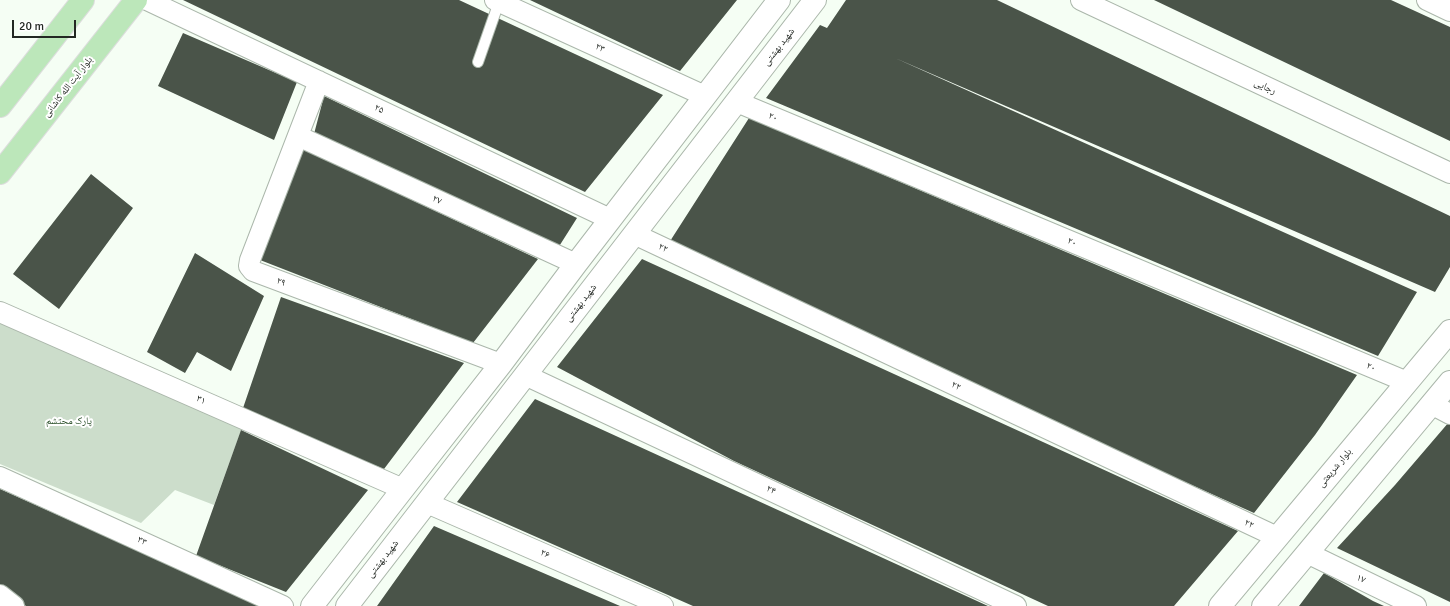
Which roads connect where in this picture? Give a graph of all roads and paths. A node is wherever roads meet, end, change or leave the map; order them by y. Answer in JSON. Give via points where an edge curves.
{"nodes":[{"id":1,"x":83,"y":0,"type":"edge"},
{"id":2,"x":136,"y":0,"type":"edge"},
{"id":3,"x":147,"y":0,"type":"edge"},
{"id":4,"x":779,"y":0,"type":"edge"},
{"id":5,"x":815,"y":0,"type":"edge"},
{"id":6,"x":1081,"y":0,"type":"edge"},
{"id":7,"x":1427,"y":0,"type":"edge"},
{"id":8,"x":497,"y":1,"type":"edge"},
{"id":9,"x":1450,"y":11,"type":"edge"},
{"id":10,"x":478,"y":62,"type":"dead end"},
{"id":11,"x":319,"y":81,"type":"junction"},
{"id":12,"x":705,"y":96,"type":"junction"},
{"id":13,"x":737,"y":102,"type":"junction"},
{"id":14,"x":0,"y":106,"type":"edge"},
{"id":15,"x":298,"y":136,"type":"junction"},
{"id":16,"x":0,"y":173,"type":"edge"},
{"id":17,"x":1450,"y":173,"type":"edge"},
{"id":18,"x":610,"y":219,"type":"junction"},
{"id":19,"x":634,"y":234,"type":"junction"},
{"id":20,"x":576,"y":264,"type":"junction"},
{"id":21,"x":0,"y":312,"type":"edge"},
{"id":22,"x":1450,"y":331,"type":"edge"},
{"id":23,"x":502,"y":364,"type":"junction"},
{"id":24,"x":525,"y":375,"type":"junction"},
{"id":25,"x":1407,"y":382,"type":"junction"},
{"id":26,"x":1450,"y":382,"type":"edge"},
{"id":27,"x":1431,"y":404,"type":"junction"},
{"id":28,"x":1450,"y":414,"type":"edge"},
{"id":29,"x":0,"y":477,"type":"edge"},
{"id":30,"x":402,"y":489,"type":"junction"},
{"id":31,"x":427,"y":503,"type":"junction"},
{"id":32,"x":1278,"y":538,"type":"junction"},
{"id":33,"x":1307,"y":553,"type":"junction"},
{"id":34,"x":0,"y":595,"type":"edge"},
{"id":35,"x":14,"y":606,"type":"edge"},
{"id":36,"x":283,"y":606,"type":"edge"},
{"id":37,"x":312,"y":606,"type":"edge"},
{"id":38,"x":347,"y":606,"type":"edge"},
{"id":39,"x":663,"y":606,"type":"edge"},
{"id":40,"x":1016,"y":606,"type":"edge"},
{"id":41,"x":1220,"y":606,"type":"edge"},
{"id":42,"x":1262,"y":606,"type":"edge"},
{"id":43,"x":1416,"y":606,"type":"edge"}],
"edges":[{"from":1,"to":14,"type":"main road"},
{"from":2,"to":16,"type":"main road","name":"بلوار آیت الله کاشانی"},
{"from":3,"to":11,"type":"street","name":"۲۵"},
{"from":4,"to":12,"type":"main road"},
{"from":5,"to":13,"type":"main road","name":"شهید بهشتی"},
{"from":6,"to":17,"type":"street","name":"رجایی"},
{"from":7,"to":9,"type":"street"},
{"from":8,"to":10,"type":"lane"},
{"from":8,"to":12,"type":"street","name":"۲۳"},
{"from":11,"to":15,"type":"street","name":"۲۹"},
{"from":11,"to":18,"type":"street","name":"۲۵"},
{"from":12,"to":18,"type":"main road"},
{"from":13,"to":19,"type":"main road","name":"شهید بهشتی"},
{"from":13,"to":25,"type":"street","name":"۲۰"},
{"from":15,"to":20,"type":"street","name":"۲۷"},
{"from":15,"to":23,"type":"street","name":"۲۹","via":[[250,260],[249,266],[253,271]]},
{"from":18,"to":20,"type":"main road"},
{"from":19,"to":24,"type":"main road","name":"شهید بهشتی"},
{"from":19,"to":32,"type":"street","name":"۲۲"},
{"from":20,"to":23,"type":"main road"},
{"from":21,"to":30,"type":"street","name":"۳۱"},
{"from":22,"to":25,"type":"main road","name":"بلوار شریعتی"},
{"from":23,"to":30,"type":"main road"},
{"from":24,"to":31,"type":"main road","name":"شهید بهشتی"},
{"from":24,"to":40,"type":"street","name":"۲۴"},
{"from":25,"to":32,"type":"main road","name":"بلوار شریعتی"},
{"from":26,"to":27,"type":"main road"},
{"from":27,"to":28,"type":"street"},
{"from":27,"to":33,"type":"main road"},
{"from":29,"to":36,"type":"street","name":"۳۳"},
{"from":30,"to":37,"type":"main road"},
{"from":31,"to":38,"type":"main road","name":"شهید بهشتی"},
{"from":31,"to":39,"type":"street","name":"۲۶"},
{"from":32,"to":41,"type":"main road","name":"بلوار شریعتی"},
{"from":33,"to":42,"type":"main road"},
{"from":33,"to":43,"type":"street","name":"۱۷"},
{"from":34,"to":35,"type":"street"}]}
